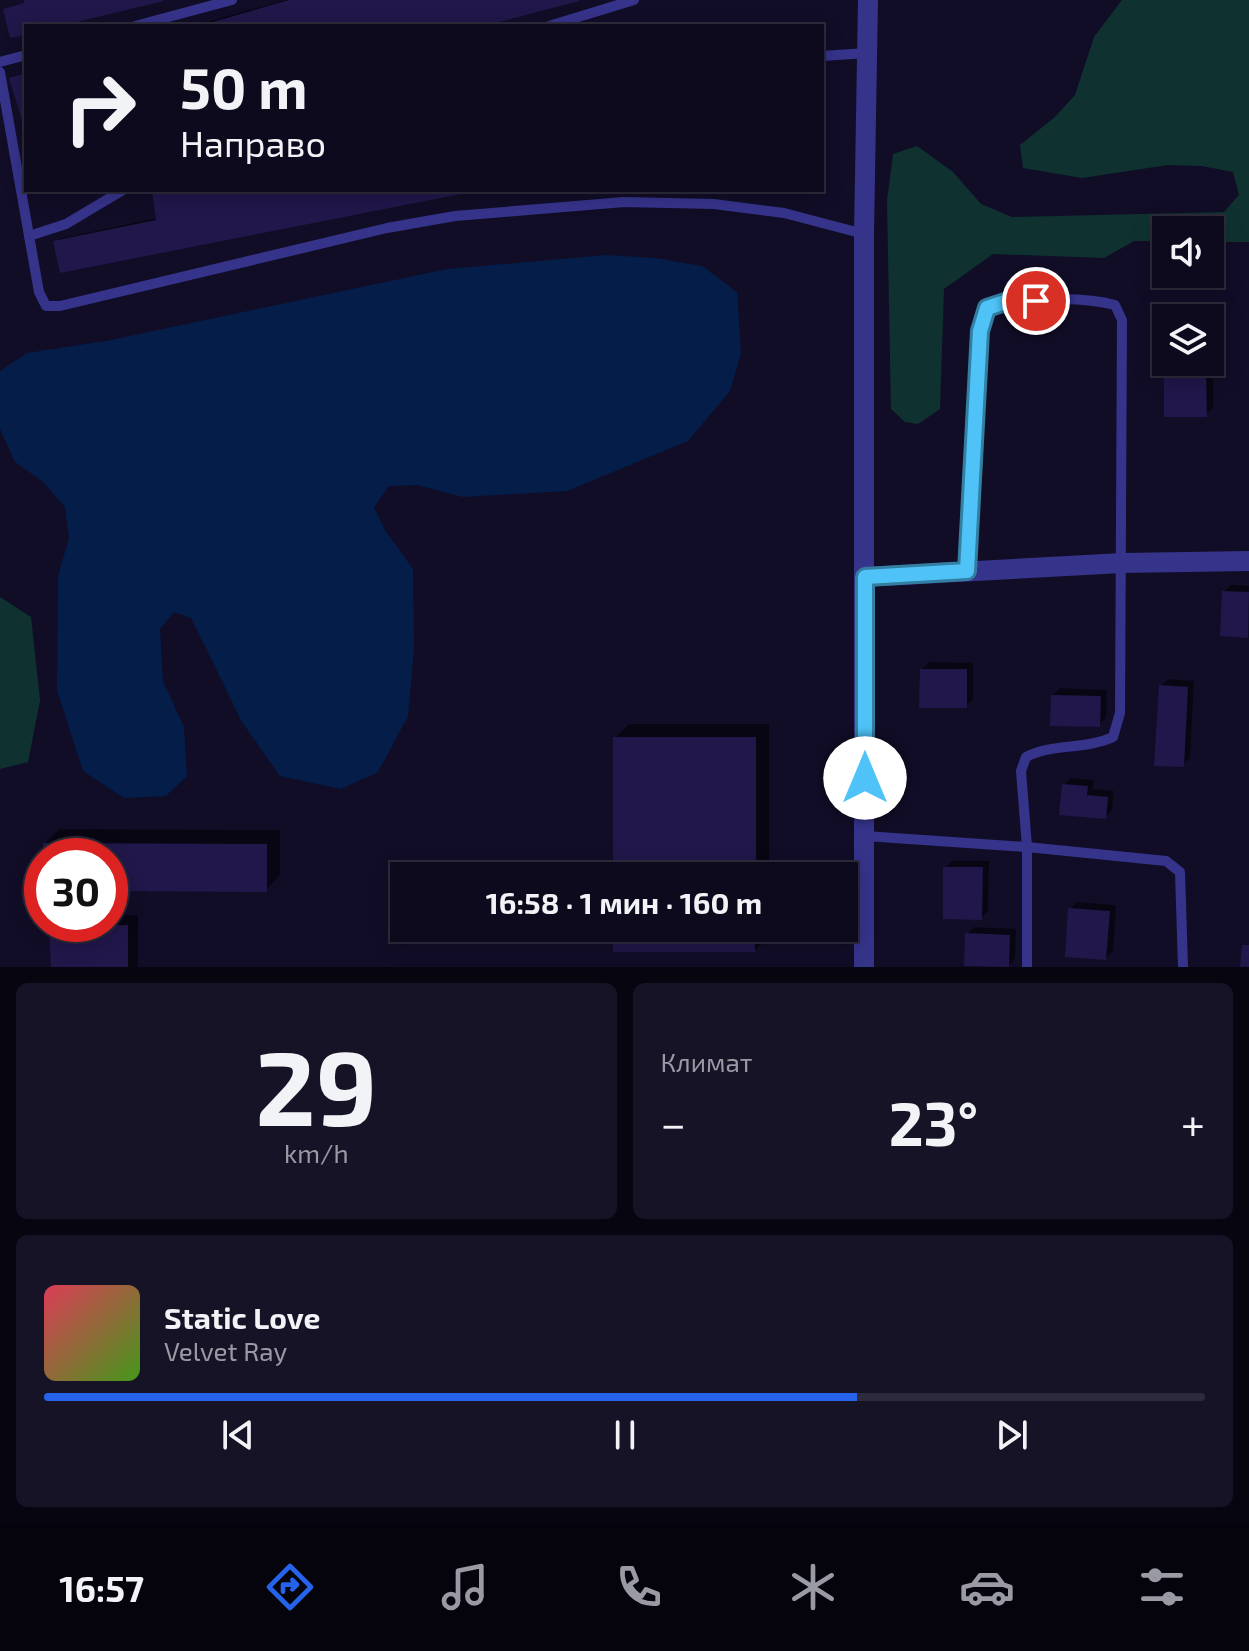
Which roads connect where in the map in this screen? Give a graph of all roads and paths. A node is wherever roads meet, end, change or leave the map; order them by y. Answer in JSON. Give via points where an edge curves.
{"nodes":[{"id":1,"x":232,"y":0,"type":"edge"},
{"id":2,"x":634,"y":0,"type":"edge"},
{"id":3,"x":868,"y":0,"type":"edge"},
{"id":4,"x":142,"y":24,"type":"edge"},
{"id":5,"x":556,"y":24,"type":"edge"},
{"id":6,"x":867,"y":53,"type":"junction"},
{"id":7,"x":24,"y":56,"type":"edge"},
{"id":8,"x":824,"y":56,"type":"edge"},
{"id":9,"x":0,"y":62,"type":"edge"},
{"id":10,"x":0,"y":72,"type":"edge"},
{"id":11,"x":21,"y":165,"type":"edge"},
{"id":12,"x":24,"y":192,"type":"edge"},
{"id":13,"x":24,"y":192,"type":"edge"},
{"id":14,"x":120,"y":192,"type":"edge"},
{"id":15,"x":864,"y":234,"type":"junction"},
{"id":16,"x":29,"y":236,"type":"junction"},
{"id":17,"x":1249,"y":561,"type":"edge"},
{"id":18,"x":1122,"y":563,"type":"junction"},
{"id":19,"x":967,"y":571,"type":"junction"},
{"id":20,"x":865,"y":577,"type":"junction"},
{"id":21,"x":865,"y":836,"type":"junction"},
{"id":22,"x":1027,"y":847,"type":"junction"},
{"id":23,"x":864,"y":967,"type":"edge"},
{"id":24,"x":1027,"y":967,"type":"edge"},
{"id":25,"x":1183,"y":967,"type":"edge"}],
"edges":[{"from":1,"to":4,"type":"lane"},
{"from":2,"to":5,"type":"lane"},
{"from":3,"to":6,"type":"street"},
{"from":6,"to":8,"type":"lane"},
{"from":6,"to":15,"type":"street"},
{"from":7,"to":9,"type":"lane"},
{"from":10,"to":11,"type":"lane"},
{"from":11,"to":12,"type":"lane"},
{"from":13,"to":16,"type":"lane"},
{"from":14,"to":16,"type":"lane","via":[[66,224]]},
{"from":15,"to":16,"type":"lane","via":[[784,213],[714,204],[624,202],[470,215],[387,228],[60,306],[46,306],[39,292]]},
{"from":15,"to":20,"type":"street"},
{"from":17,"to":18,"type":"street"},
{"from":18,"to":19,"type":"street"},
{"from":18,"to":19,"type":"lane","via":[[1122,320],[1115,305],[1097,300],[1005,302],[987,308],[980,331]]},
{"from":18,"to":22,"type":"lane","via":[[1120,713],[1113,737],[1026,757],[1021,771]]},
{"from":19,"to":20,"type":"street"},
{"from":20,"to":21,"type":"street"},
{"from":21,"to":22,"type":"lane"},
{"from":21,"to":23,"type":"street"},
{"from":22,"to":24,"type":"lane"},
{"from":22,"to":25,"type":"lane","via":[[1166,861],[1180,872]]}]}
